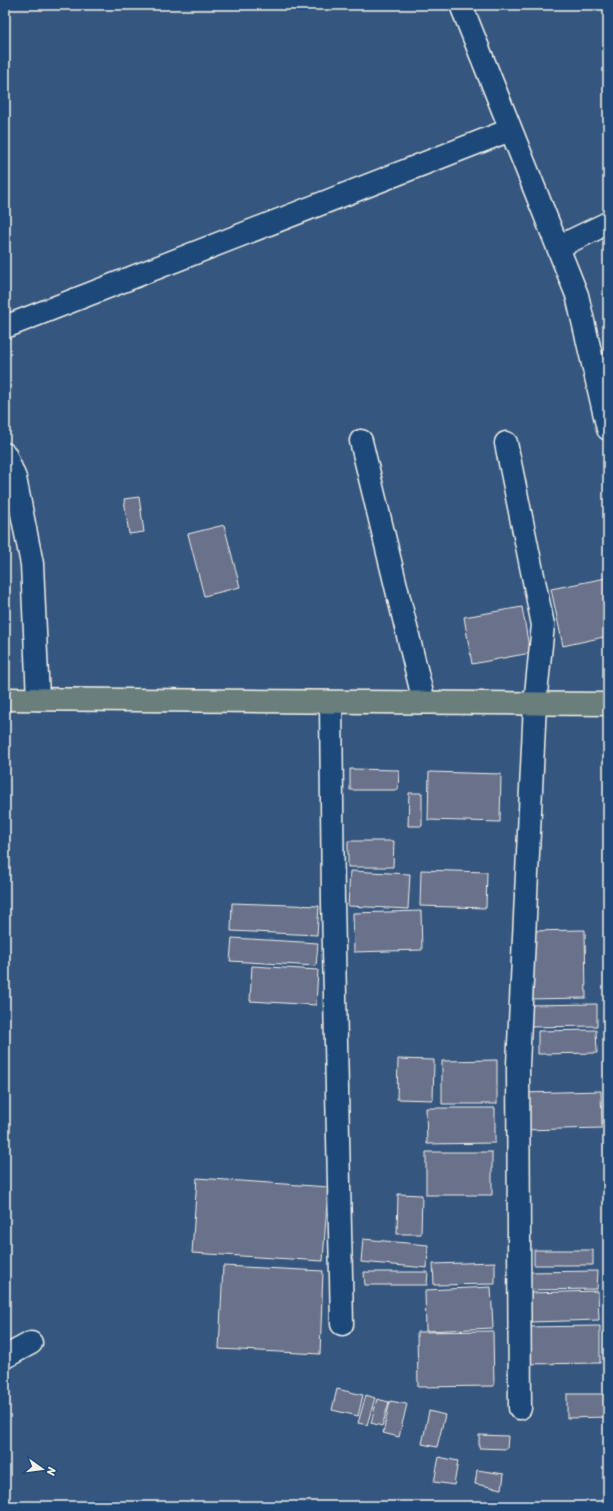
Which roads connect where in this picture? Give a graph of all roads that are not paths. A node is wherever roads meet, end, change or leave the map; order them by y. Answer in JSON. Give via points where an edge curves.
{"nodes":[{"id":1,"x":461,"y":5,"type":"edge"},
{"id":2,"x":510,"y":130,"type":"junction"},
{"id":3,"x":608,"y":223,"type":"edge"},
{"id":4,"x":558,"y":248,"type":"junction"},
{"id":5,"x":5,"y":327,"type":"edge"},
{"id":6,"x":608,"y":429,"type":"edge"},
{"id":7,"x":361,"y":441,"type":"dead end"},
{"id":8,"x":506,"y":443,"type":"dead end"},
{"id":9,"x":5,"y":454,"type":"edge"},
{"id":10,"x":5,"y":699,"type":"edge"},
{"id":11,"x":38,"y":699,"type":"junction"},
{"id":12,"x":331,"y":702,"type":"junction"},
{"id":13,"x":424,"y":702,"type":"junction"},
{"id":14,"x":535,"y":704,"type":"junction"},
{"id":15,"x":608,"y":704,"type":"edge"},
{"id":16,"x":342,"y":1324,"type":"dead end"},
{"id":17,"x":31,"y":1343,"type":"dead end"},
{"id":18,"x":5,"y":1357,"type":"edge"},
{"id":19,"x":520,"y":1408,"type":"dead end"}],
"edges":[{"from":1,"to":2,"type":"street"},
{"from":2,"to":4,"type":"street"},
{"from":2,"to":5,"type":"street"},
{"from":3,"to":4,"type":"street"},
{"from":4,"to":6,"type":"street","via":[[577,295]]},
{"from":7,"to":13,"type":"street"},
{"from":8,"to":14,"type":"street","via":[[543,625]]},
{"from":9,"to":11,"type":"street","via":[[15,478],[32,564]]},
{"from":10,"to":11,"type":"main road"},
{"from":11,"to":12,"type":"main road"},
{"from":12,"to":13,"type":"main road"},
{"from":12,"to":16,"type":"street"},
{"from":13,"to":14,"type":"main road"},
{"from":14,"to":15,"type":"main road"},
{"from":14,"to":19,"type":"street","via":[[518,1066]]},
{"from":17,"to":18,"type":"street"}]}
